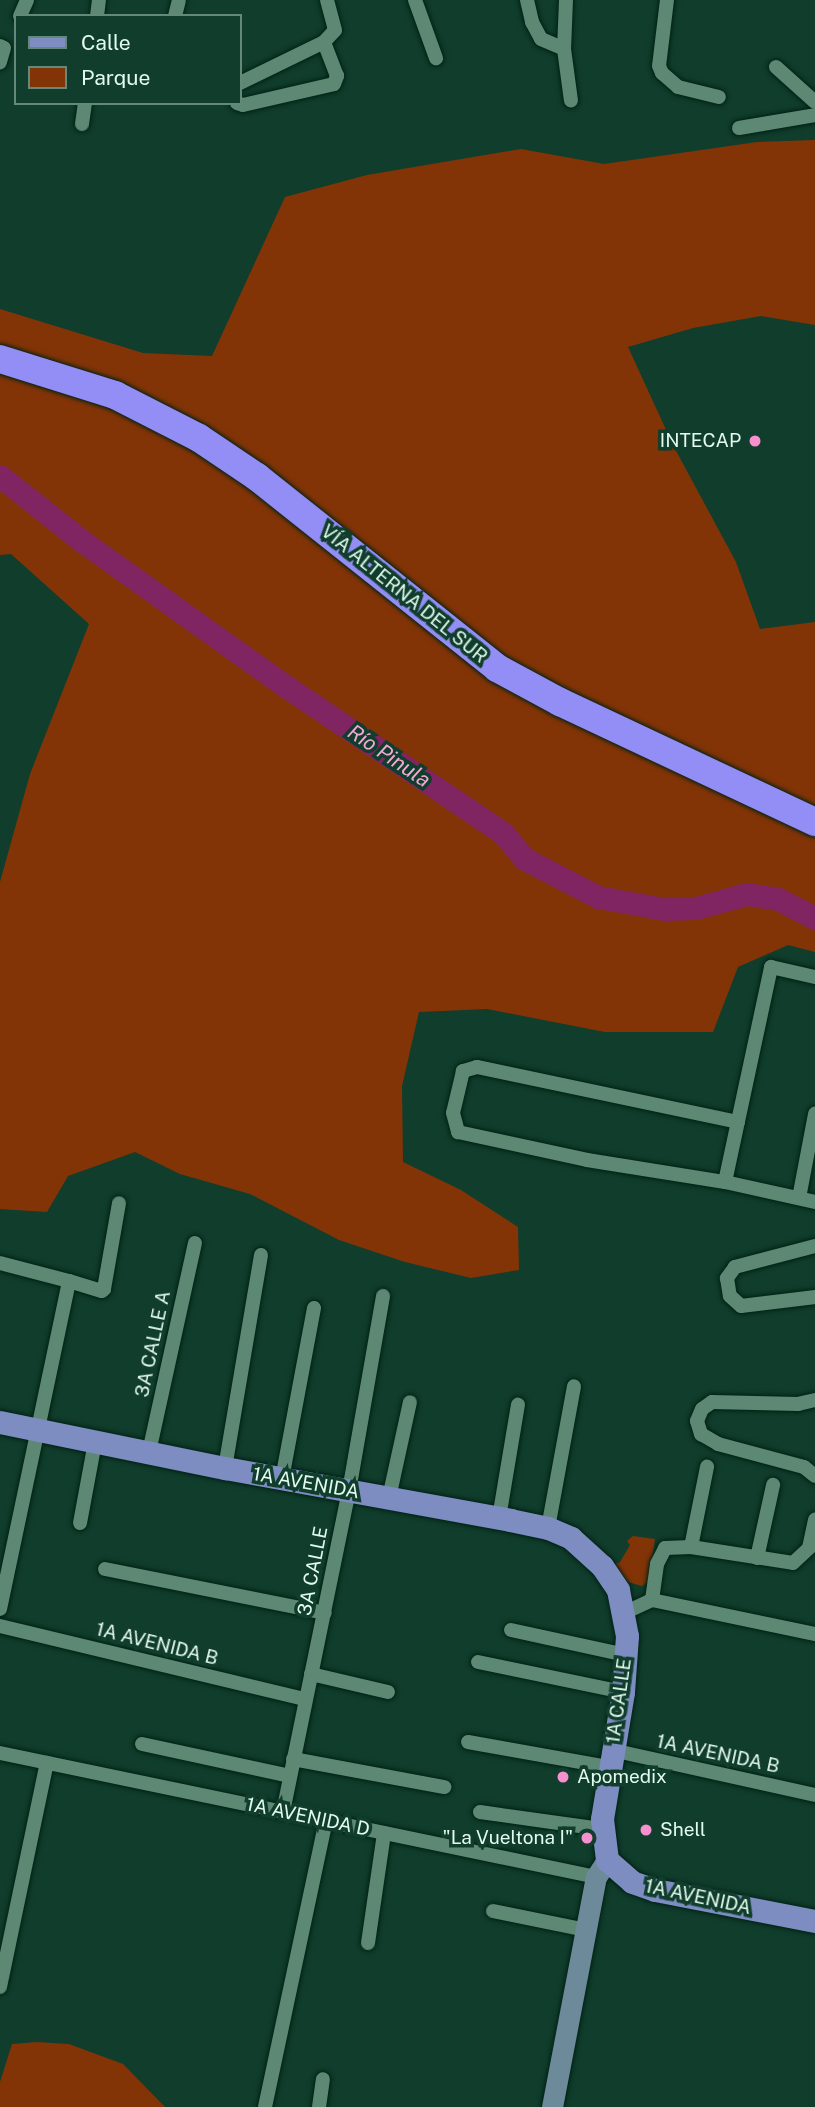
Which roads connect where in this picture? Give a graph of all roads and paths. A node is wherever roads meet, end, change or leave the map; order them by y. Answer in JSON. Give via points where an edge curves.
{"nodes":[{"id":1,"x":327,"y":0,"type":"edge"},
{"id":2,"x":415,"y":0,"type":"edge"},
{"id":3,"x":527,"y":0,"type":"edge"},
{"id":4,"x":566,"y":0,"type":"edge"},
{"id":5,"x":667,"y":0,"type":"edge"},
{"id":6,"x":324,"y":42,"type":"junction"},
{"id":7,"x":0,"y":46,"type":"edge"},
{"id":8,"x":564,"y":48,"type":"junction"},
{"id":9,"x":436,"y":58,"type":"dead end"},
{"id":10,"x":0,"y":62,"type":"edge"},
{"id":11,"x":776,"y":67,"type":"dead end"},
{"id":12,"x":242,"y":82,"type":"edge"},
{"id":13,"x":719,"y":97,"type":"dead end"},
{"id":14,"x":571,"y":102,"type":"dead end"},
{"id":15,"x":815,"y":103,"type":"edge"},
{"id":16,"x":85,"y":105,"type":"edge"},
{"id":17,"x":242,"y":105,"type":"edge"},
{"id":18,"x":815,"y":115,"type":"edge"},
{"id":19,"x":82,"y":124,"type":"dead end"},
{"id":20,"x":739,"y":128,"type":"dead end"},
{"id":21,"x":0,"y":359,"type":"edge"},
{"id":22,"x":0,"y":374,"type":"edge"},
{"id":23,"x":227,"y":466,"type":"junction"},
{"id":24,"x":253,"y":483,"type":"junction"},
{"id":25,"x":815,"y":822,"type":"edge"},
{"id":26,"x":815,"y":835,"type":"edge"},
{"id":27,"x":815,"y":977,"type":"edge"},
{"id":28,"x":815,"y":1114,"type":"edge"},
{"id":29,"x":738,"y":1122,"type":"junction"},
{"id":30,"x":725,"y":1182,"type":"junction"},
{"id":31,"x":799,"y":1198,"type":"junction"},
{"id":32,"x":815,"y":1202,"type":"edge"},
{"id":33,"x":119,"y":1203,"type":"dead end"},
{"id":34,"x":195,"y":1244,"type":"dead end"},
{"id":35,"x":815,"y":1246,"type":"edge"},
{"id":36,"x":261,"y":1255,"type":"dead end"},
{"id":37,"x":0,"y":1263,"type":"edge"},
{"id":38,"x":69,"y":1280,"type":"junction"},
{"id":39,"x":383,"y":1296,"type":"dead end"},
{"id":40,"x":815,"y":1297,"type":"edge"},
{"id":41,"x":314,"y":1308,"type":"dead end"},
{"id":42,"x":574,"y":1386,"type":"dead end"},
{"id":43,"x":815,"y":1400,"type":"edge"},
{"id":44,"x":410,"y":1402,"type":"dead end"},
{"id":45,"x":518,"y":1405,"type":"dead end"},
{"id":46,"x":0,"y":1422,"type":"edge"},
{"id":47,"x":36,"y":1429,"type":"junction"},
{"id":48,"x":95,"y":1442,"type":"junction"},
{"id":49,"x":149,"y":1452,"type":"junction"},
{"id":50,"x":707,"y":1467,"type":"dead end"},
{"id":51,"x":225,"y":1468,"type":"junction"},
{"id":52,"x":815,"y":1476,"type":"edge"},
{"id":53,"x":282,"y":1479,"type":"junction"},
{"id":54,"x":773,"y":1485,"type":"dead end"},
{"id":55,"x":349,"y":1491,"type":"junction"},
{"id":56,"x":389,"y":1498,"type":"junction"},
{"id":57,"x":499,"y":1518,"type":"junction"},
{"id":58,"x":815,"y":1520,"type":"edge"},
{"id":59,"x":80,"y":1523,"type":"dead end"},
{"id":60,"x":548,"y":1528,"type":"junction"},
{"id":61,"x":691,"y":1547,"type":"junction"},
{"id":62,"x":757,"y":1558,"type":"junction"},
{"id":63,"x":602,"y":1566,"type":"joint"},
{"id":64,"x":105,"y":1569,"type":"dead end"},
{"id":65,"x":652,"y":1600,"type":"junction"},
{"id":66,"x":0,"y":1609,"type":"edge"},
{"id":67,"x":624,"y":1613,"type":"junction"},
{"id":68,"x":325,"y":1614,"type":"junction"},
{"id":69,"x":0,"y":1626,"type":"edge"},
{"id":70,"x":511,"y":1630,"type":"dead end"},
{"id":71,"x":815,"y":1634,"type":"edge"},
{"id":72,"x":626,"y":1655,"type":"junction"},
{"id":73,"x":478,"y":1662,"type":"dead end"},
{"id":74,"x":311,"y":1674,"type":"junction"},
{"id":75,"x":388,"y":1692,"type":"dead end"},
{"id":76,"x":623,"y":1692,"type":"junction"},
{"id":77,"x":305,"y":1699,"type":"junction"},
{"id":78,"x":468,"y":1742,"type":"dead end"},
{"id":79,"x":142,"y":1744,"type":"dead end"},
{"id":80,"x":0,"y":1753,"type":"edge"},
{"id":81,"x":293,"y":1759,"type":"junction"},
{"id":82,"x":611,"y":1759,"type":"junction"},
{"id":83,"x":47,"y":1763,"type":"junction"},
{"id":84,"x":290,"y":1776,"type":"junction"},
{"id":85,"x":444,"y":1787,"type":"dead end"},
{"id":86,"x":815,"y":1795,"type":"edge"},
{"id":87,"x":283,"y":1812,"type":"junction"},
{"id":88,"x":480,"y":1812,"type":"dead end"},
{"id":89,"x":326,"y":1821,"type":"junction"},
{"id":90,"x":384,"y":1833,"type":"junction"},
{"id":91,"x":602,"y":1852,"type":"junction"},
{"id":92,"x":493,"y":1912,"type":"dead end"},
{"id":93,"x":815,"y":1921,"type":"edge"},
{"id":94,"x":586,"y":1930,"type":"junction"},
{"id":95,"x":368,"y":1943,"type":"dead end"},
{"id":96,"x":0,"y":1987,"type":"edge"},
{"id":97,"x":323,"y":2079,"type":"dead end"},
{"id":98,"x":265,"y":2107,"type":"edge"},
{"id":99,"x":319,"y":2107,"type":"edge"},
{"id":100,"x":552,"y":2107,"type":"edge"}],
"edges":[{"from":1,"to":6,"type":"street","via":[[335,30]]},
{"from":2,"to":9,"type":"street"},
{"from":3,"to":8,"type":"street","via":[[541,39]]},
{"from":4,"to":8,"type":"street"},
{"from":5,"to":13,"type":"street","via":[[659,66],[678,87]]},
{"from":6,"to":12,"type":"street"},
{"from":6,"to":17,"type":"street","via":[[337,76],[334,84]]},
{"from":7,"to":10,"type":"street","via":[[4,48]]},
{"from":8,"to":14,"type":"street"},
{"from":11,"to":15,"type":"street"},
{"from":16,"to":19,"type":"street"},
{"from":18,"to":20,"type":"street"},
{"from":21,"to":23,"type":"highway","name":"VÍA ALTERNA DEL SUR","via":[[115,395],[199,438]]},
{"from":22,"to":23,"type":"highway","name":"VÍA ALTERNA DEL SUR","via":[[107,408]]},
{"from":23,"to":24,"type":"highway","name":"VÍA ALTERNA DEL SUR"},
{"from":24,"to":25,"type":"highway","name":"VÍA ALTERNA DEL SUR","via":[[518,681]]},
{"from":24,"to":26,"type":"highway","name":"VÍA ALTERNA DEL SUR","via":[[491,681]]},
{"from":27,"to":29,"type":"street","via":[[771,967]]},
{"from":28,"to":31,"type":"street"},
{"from":29,"to":30,"type":"street"},
{"from":29,"to":30,"type":"street","via":[[477,1067],[463,1070],[457,1088],[453,1112],[458,1132],[587,1160]]},
{"from":30,"to":31,"type":"street"},
{"from":31,"to":32,"type":"street"},
{"from":33,"to":38,"type":"street","via":[[104,1289]]},
{"from":34,"to":49,"type":"street","name":"3A CALLE A"},
{"from":35,"to":40,"type":"street","via":[[735,1267],[727,1278],[730,1296],[741,1306]]},
{"from":36,"to":51,"type":"street"},
{"from":37,"to":38,"type":"street"},
{"from":38,"to":47,"type":"street"},
{"from":39,"to":55,"type":"street","name":"3A CALLE"},
{"from":41,"to":53,"type":"street"},
{"from":42,"to":60,"type":"street"},
{"from":43,"to":52,"type":"street","via":[[798,1404],[712,1402],[702,1409],[697,1421],[701,1434],[718,1444],[804,1467]]},
{"from":44,"to":56,"type":"street"},
{"from":45,"to":57,"type":"street"},
{"from":46,"to":47,"type":"main road","name":"1A AVENIDA"},
{"from":47,"to":48,"type":"main road","name":"1A AVENIDA"},
{"from":47,"to":66,"type":"street"},
{"from":48,"to":49,"type":"main road","name":"1A AVENIDA"},
{"from":48,"to":59,"type":"street"},
{"from":49,"to":51,"type":"main road","name":"1A AVENIDA"},
{"from":50,"to":61,"type":"street"},
{"from":51,"to":53,"type":"main road","name":"1A AVENIDA"},
{"from":53,"to":55,"type":"main road","name":"1A AVENIDA"},
{"from":54,"to":62,"type":"street"},
{"from":55,"to":56,"type":"main road","name":"1A AVENIDA"},
{"from":55,"to":68,"type":"street","name":"3A CALLE"},
{"from":56,"to":57,"type":"main road","name":"1A AVENIDA"},
{"from":57,"to":60,"type":"main road","name":"1A AVENIDA"},
{"from":58,"to":62,"type":"street","via":[[809,1548],[799,1560]]},
{"from":60,"to":63,"type":"main road","name":"1A AVENIDA","via":[[571,1538]]},
{"from":61,"to":62,"type":"street"},
{"from":61,"to":65,"type":"street","via":[[663,1549]]},
{"from":63,"to":67,"type":"main road","name":"1A CALLE","via":[[618,1590]]},
{"from":64,"to":68,"type":"street"},
{"from":65,"to":67,"type":"street"},
{"from":65,"to":71,"type":"street"},
{"from":67,"to":72,"type":"main road","name":"1A CALLE"},
{"from":68,"to":74,"type":"street","name":"3A CALLE"},
{"from":69,"to":77,"type":"street","name":"1A AVENIDA B"},
{"from":70,"to":72,"type":"street"},
{"from":72,"to":76,"type":"main road","name":"1A CALLE"},
{"from":73,"to":76,"type":"street"},
{"from":74,"to":75,"type":"street"},
{"from":74,"to":77,"type":"street","name":"3A CALLE"},
{"from":76,"to":82,"type":"main road","name":"1A CALLE"},
{"from":77,"to":81,"type":"street","name":"3A CALLE"},
{"from":78,"to":82,"type":"street","name":"1A AVENIDA B"},
{"from":79,"to":84,"type":"street"},
{"from":80,"to":83,"type":"street","name":"1A AVENIDA D"},
{"from":81,"to":84,"type":"street","name":"3A CALLE"},
{"from":81,"to":85,"type":"street"},
{"from":82,"to":86,"type":"street","name":"1A AVENIDA B"},
{"from":82,"to":91,"type":"main road","name":"1A CALLE"},
{"from":83,"to":87,"type":"street","name":"1A AVENIDA D"},
{"from":83,"to":96,"type":"street"},
{"from":84,"to":87,"type":"street","name":"3A CALLE"},
{"from":87,"to":89,"type":"street","name":"1A AVENIDA D"},
{"from":88,"to":91,"type":"street"},
{"from":89,"to":90,"type":"street","name":"1A AVENIDA D"},
{"from":89,"to":98,"type":"street"},
{"from":90,"to":91,"type":"street","name":"1A AVENIDA D"},
{"from":90,"to":95,"type":"street"},
{"from":91,"to":93,"type":"main road","name":"1A AVENIDA","via":[[632,1882],[655,1890]]},
{"from":91,"to":94,"type":"street","name":"1A CALLE"},
{"from":92,"to":94,"type":"street"},
{"from":94,"to":100,"type":"street","name":"1A CALLE"},
{"from":97,"to":99,"type":"street"}]}
